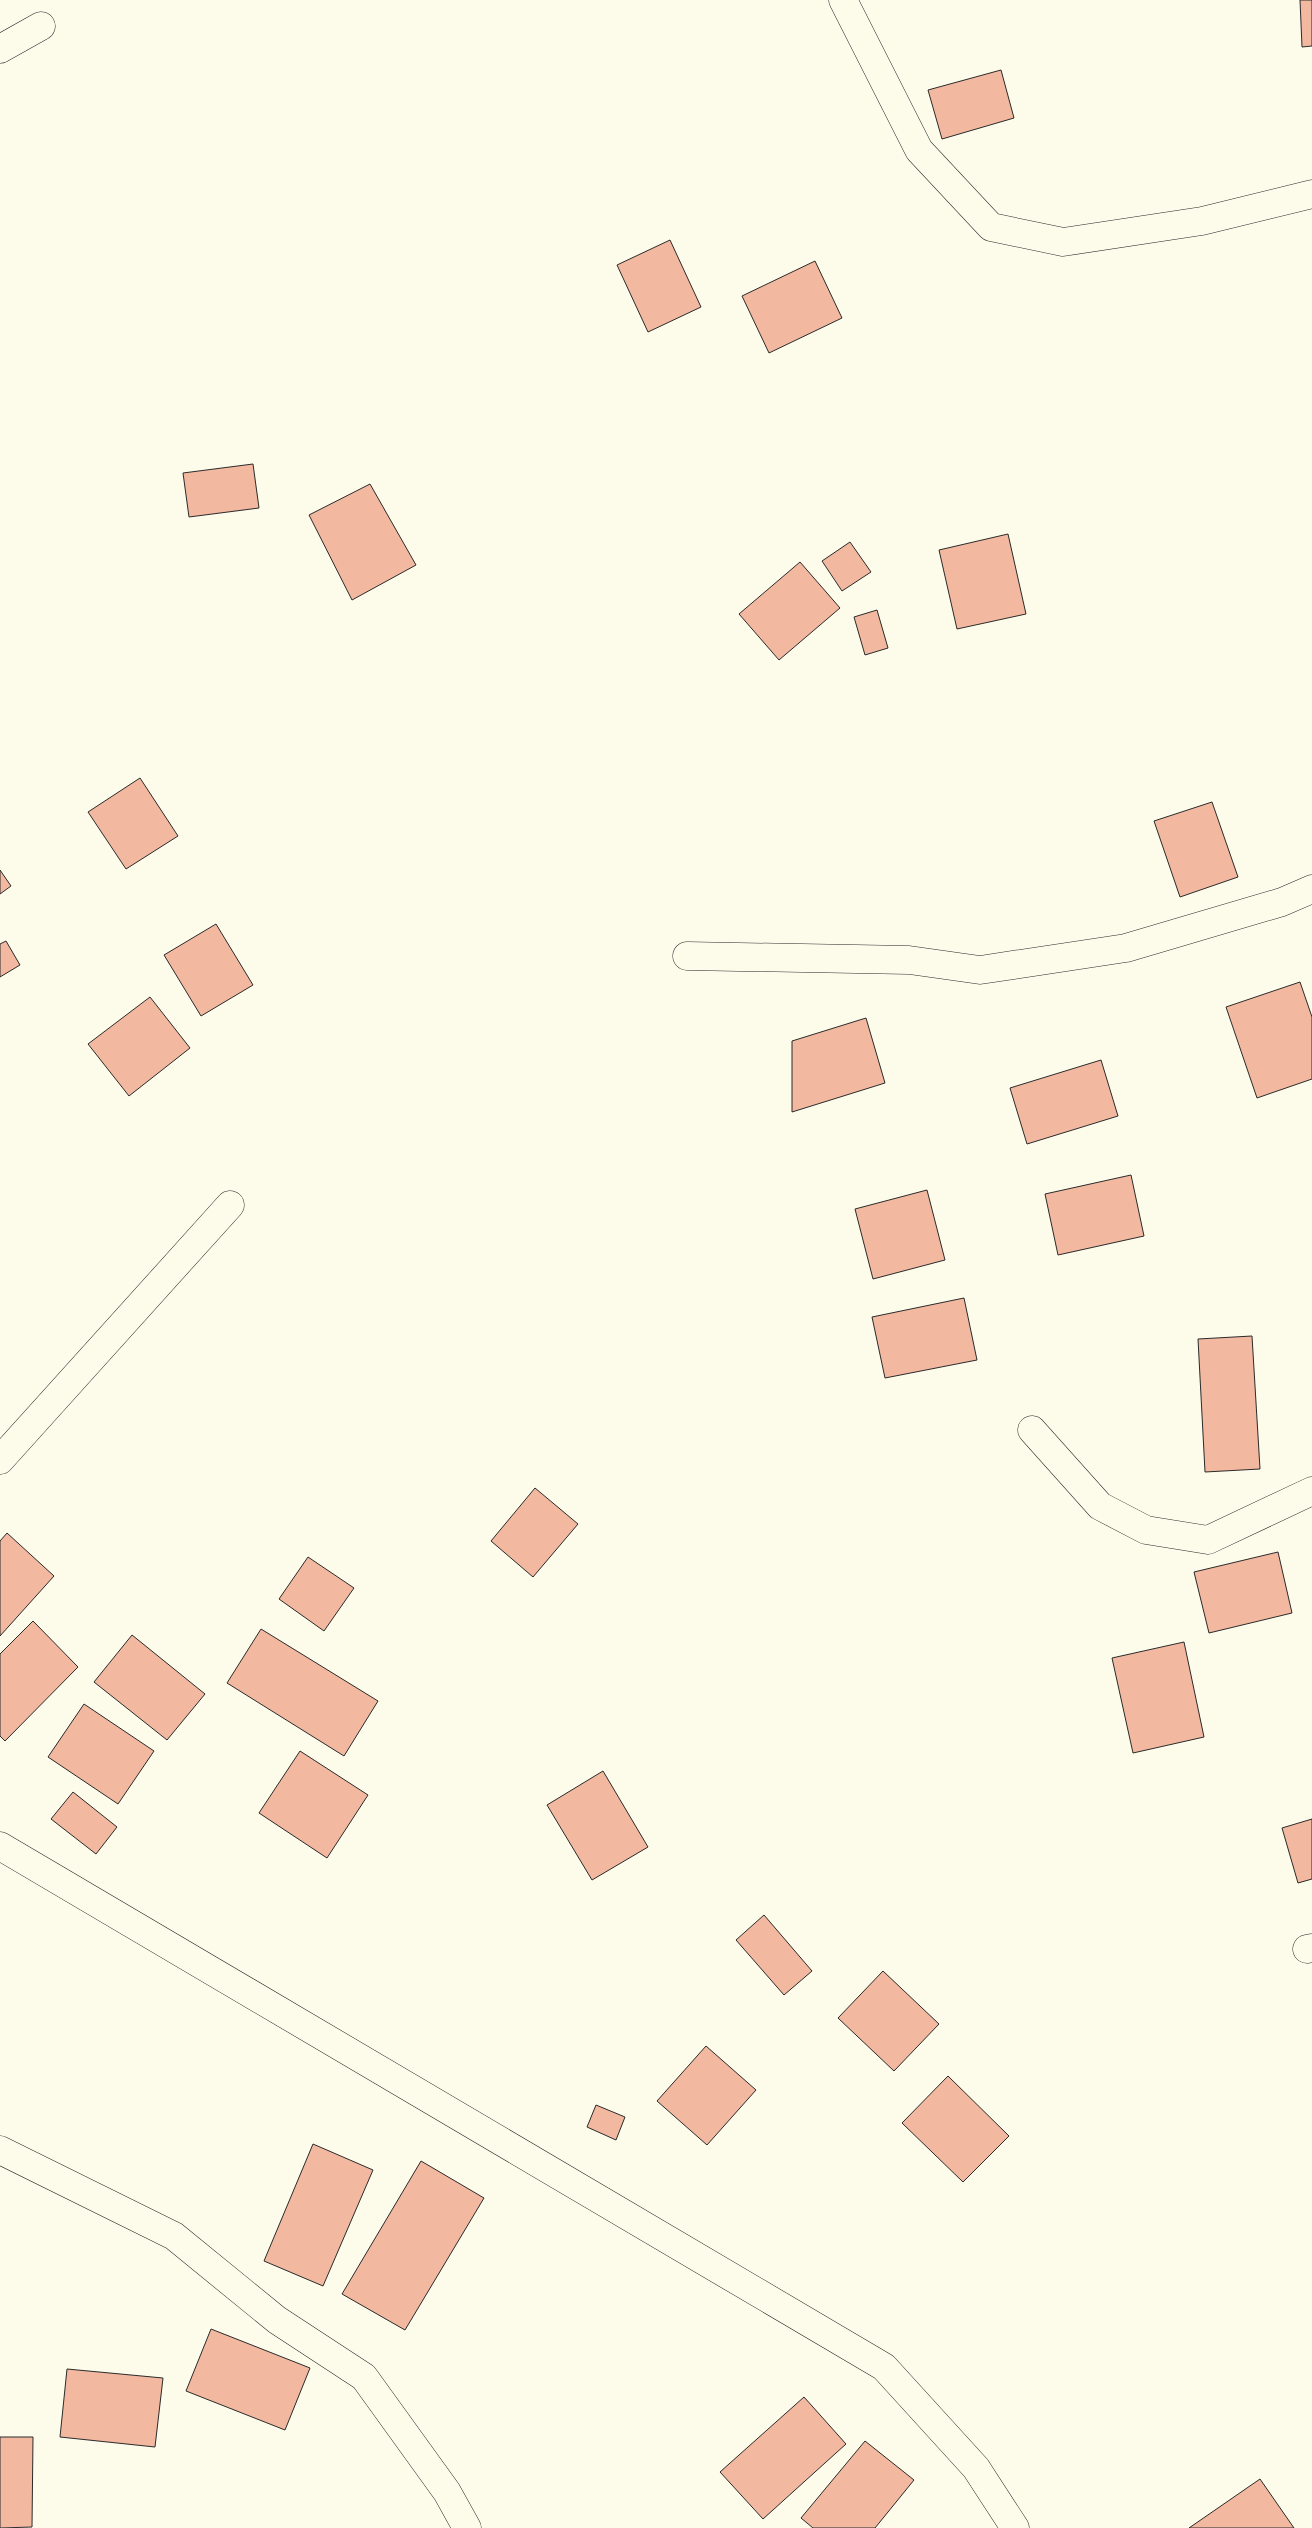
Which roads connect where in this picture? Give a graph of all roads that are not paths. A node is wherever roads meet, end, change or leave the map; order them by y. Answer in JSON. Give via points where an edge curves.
{"nodes":[{"id":1,"x":843,"y":0,"type":"edge"},
{"id":2,"x":41,"y":26,"type":"dead end"},
{"id":3,"x":0,"y":49,"type":"edge"},
{"id":4,"x":1312,"y":194,"type":"edge"},
{"id":5,"x":1312,"y":890,"type":"edge"},
{"id":6,"x":687,"y":956,"type":"dead end"},
{"id":7,"x":230,"y":1205,"type":"dead end"},
{"id":8,"x":1032,"y":1430,"type":"dead end"},
{"id":9,"x":0,"y":1460,"type":"edge"},
{"id":10,"x":1312,"y":1490,"type":"edge"},
{"id":11,"x":0,"y":1846,"type":"edge"},
{"id":12,"x":0,"y":2150,"type":"edge"},
{"id":13,"x":467,"y":2528,"type":"edge"},
{"id":14,"x":1015,"y":2528,"type":"edge"}],
"edges":[{"from":1,"to":4,"type":"street","via":[[919,150],[991,227],[1063,242],[1202,221]]},
{"from":2,"to":3,"type":"street"},
{"from":5,"to":6,"type":"street","via":[[1282,902],[1126,948],[980,970],[909,960]]},
{"from":7,"to":9,"type":"street"},
{"from":8,"to":10,"type":"street","via":[[1100,1506],[1146,1530],[1208,1540]]},
{"from":11,"to":14,"type":"street","via":[[884,2367],[976,2468]]},
{"from":12,"to":13,"type":"street","via":[[174,2236],[277,2320],[364,2377],[447,2492]]}]}
